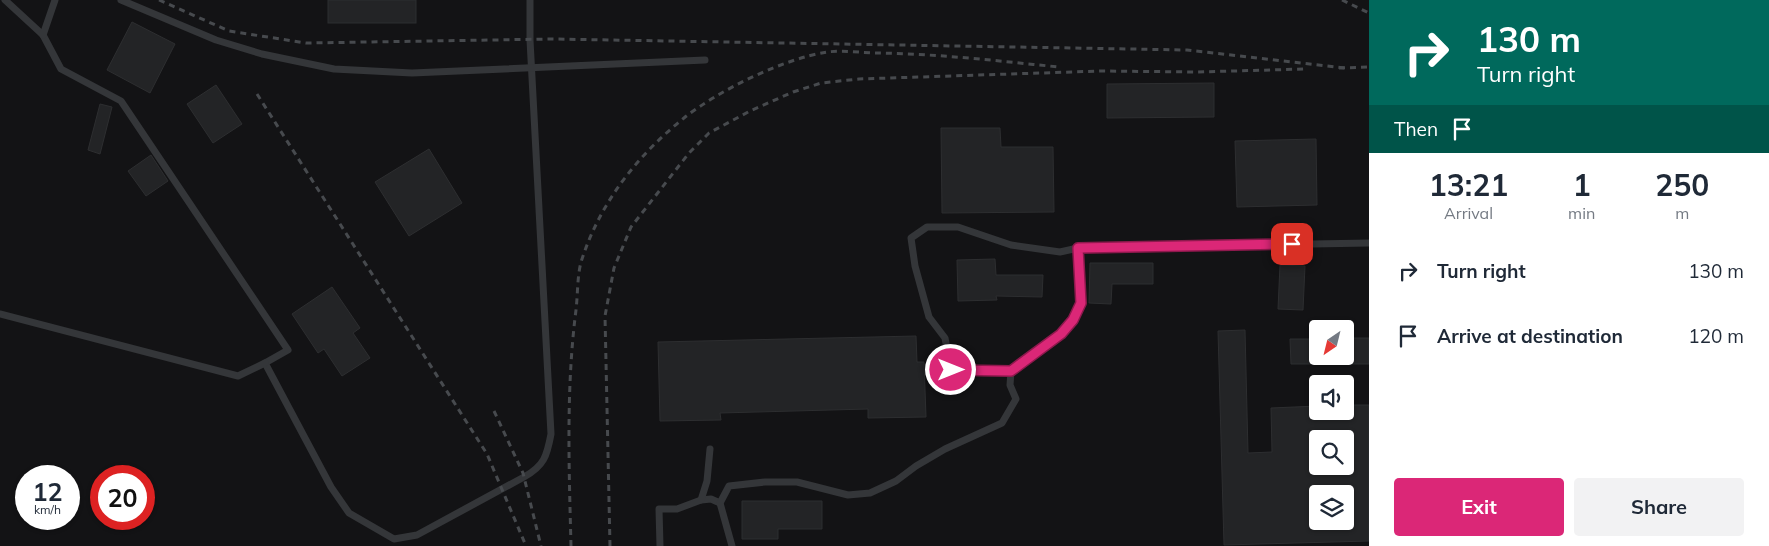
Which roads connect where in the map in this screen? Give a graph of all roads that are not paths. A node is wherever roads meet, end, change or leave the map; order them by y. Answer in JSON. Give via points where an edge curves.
{"nodes":[{"id":1,"x":5,"y":0,"type":"edge"},
{"id":2,"x":55,"y":0,"type":"edge"},
{"id":3,"x":121,"y":0,"type":"edge"},
{"id":4,"x":530,"y":0,"type":"edge"},
{"id":5,"x":43,"y":35,"type":"junction"},
{"id":6,"x":705,"y":60,"type":"dead end"},
{"id":7,"x":532,"y":68,"type":"junction"},
{"id":8,"x":1369,"y":243,"type":"edge"},
{"id":9,"x":1078,"y":248,"type":"junction"},
{"id":10,"x":0,"y":314,"type":"edge"},
{"id":11,"x":265,"y":363,"type":"junction"},
{"id":12,"x":1011,"y":371,"type":"junction"},
{"id":13,"x":710,"y":449,"type":"dead end"},
{"id":14,"x":701,"y":500,"type":"junction"},
{"id":15,"x":720,"y":503,"type":"junction"},
{"id":16,"x":660,"y":546,"type":"edge"},
{"id":17,"x":732,"y":546,"type":"edge"}],
"edges":[{"from":1,"to":5,"type":"lane"},
{"from":2,"to":5,"type":"lane"},
{"from":3,"to":7,"type":"lane","via":[[216,40],[334,70],[412,73]]},
{"from":4,"to":7,"type":"lane"},
{"from":5,"to":11,"type":"lane","via":[[61,69],[121,101],[288,350]]},
{"from":6,"to":7,"type":"lane"},
{"from":7,"to":11,"type":"lane","via":[[551,434],[547,456],[535,471],[417,535],[394,539],[348,513]]},
{"from":8,"to":9,"type":"lane"},
{"from":9,"to":12,"type":"lane","via":[[1081,303],[1073,320],[1061,334]]},
{"from":9,"to":12,"type":"lane","via":[[1060,252],[1011,245],[958,227],[927,227],[911,238],[928,317],[945,338],[951,370]]},
{"from":10,"to":11,"type":"lane","via":[[238,376]]},
{"from":12,"to":15,"type":"lane","via":[[1010,385],[1016,399],[1002,423],[945,449],[896,481],[870,492],[848,495],[797,482],[729,486]]},
{"from":13,"to":14,"type":"lane","via":[[707,481]]},
{"from":14,"to":15,"type":"lane","via":[[711,499]]},
{"from":14,"to":16,"type":"lane","via":[[677,509],[660,509]]},
{"from":15,"to":17,"type":"lane"}]}
